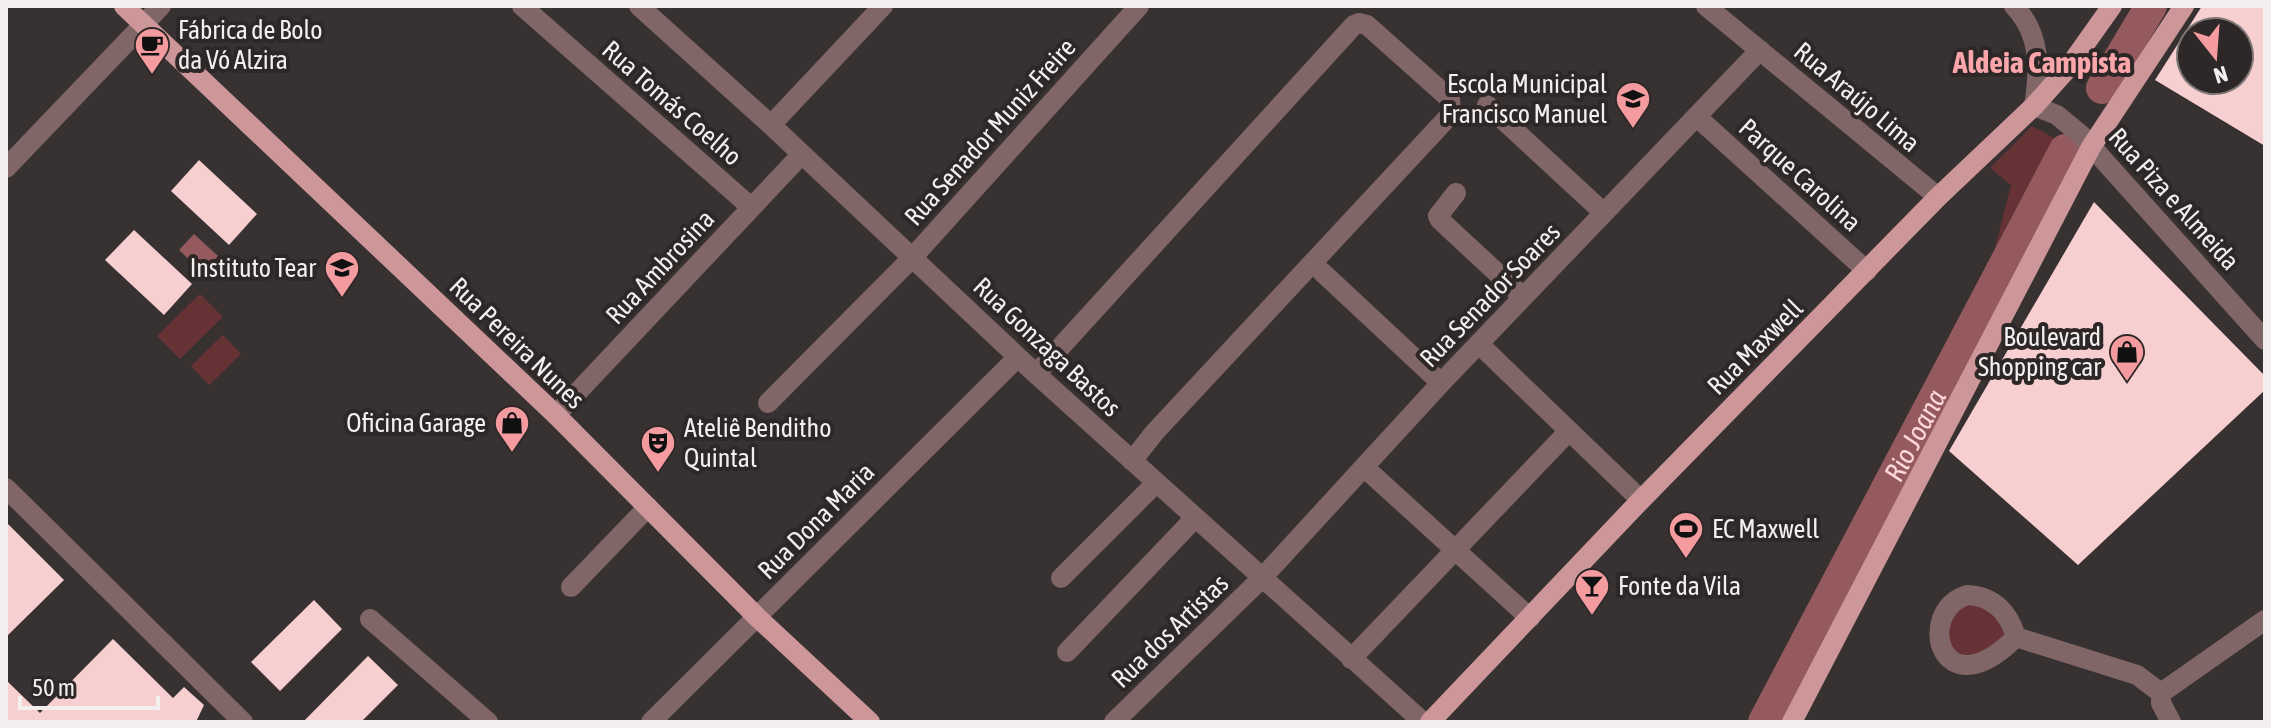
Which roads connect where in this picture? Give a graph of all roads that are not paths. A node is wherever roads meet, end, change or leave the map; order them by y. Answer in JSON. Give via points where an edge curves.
{"nodes":[{"id":1,"x":124,"y":6,"type":"edge"},
{"id":2,"x":161,"y":6,"type":"edge"},
{"id":3,"x":522,"y":6,"type":"edge"},
{"id":4,"x":639,"y":6,"type":"edge"},
{"id":5,"x":883,"y":6,"type":"edge"},
{"id":6,"x":1139,"y":6,"type":"edge"},
{"id":7,"x":1706,"y":6,"type":"edge"},
{"id":8,"x":2014,"y":6,"type":"edge"},
{"id":9,"x":2112,"y":6,"type":"edge"},
{"id":10,"x":2184,"y":6,"type":"edge"},
{"id":11,"x":144,"y":25,"type":"junction"},
{"id":12,"x":1760,"y":50,"type":"junction"},
{"id":13,"x":1487,"y":105,"type":"dead end"},
{"id":14,"x":2034,"y":106,"type":"junction"},
{"id":15,"x":1697,"y":117,"type":"junction"},
{"id":16,"x":771,"y":125,"type":"junction"},
{"id":17,"x":2091,"y":147,"type":"junction"},
{"id":18,"x":802,"y":154,"type":"junction"},
{"id":19,"x":6,"y":168,"type":"edge"},
{"id":20,"x":1456,"y":193,"type":"dead end"},
{"id":21,"x":1938,"y":197,"type":"junction"},
{"id":22,"x":751,"y":207,"type":"junction"},
{"id":23,"x":1604,"y":213,"type":"junction"},
{"id":24,"x":912,"y":258,"type":"junction"},
{"id":25,"x":1867,"y":271,"type":"junction"},
{"id":26,"x":1322,"y":272,"type":"dead end"},
{"id":27,"x":1523,"y":297,"type":"junction"},
{"id":28,"x":2265,"y":340,"type":"edge"},
{"id":29,"x":1479,"y":344,"type":"junction"},
{"id":30,"x":1018,"y":357,"type":"junction"},
{"id":31,"x":1036,"y":374,"type":"junction"},
{"id":32,"x":1441,"y":383,"type":"junction"},
{"id":33,"x":768,"y":403,"type":"dead end"},
{"id":34,"x":556,"y":415,"type":"junction"},
{"id":35,"x":1569,"y":431,"type":"junction"},
{"id":36,"x":1132,"y":461,"type":"junction"},
{"id":37,"x":1365,"y":468,"type":"junction"},
{"id":38,"x":1156,"y":483,"type":"junction"},
{"id":39,"x":6,"y":488,"type":"edge"},
{"id":40,"x":1641,"y":500,"type":"junction"},
{"id":41,"x":648,"y":507,"type":"junction"},
{"id":42,"x":1195,"y":518,"type":"junction"},
{"id":43,"x":1455,"y":550,"type":"junction"},
{"id":44,"x":1061,"y":578,"type":"dead end"},
{"id":45,"x":1262,"y":578,"type":"junction"},
{"id":46,"x":571,"y":587,"type":"dead end"},
{"id":47,"x":757,"y":617,"type":"junction"},
{"id":48,"x":1530,"y":618,"type":"junction"},
{"id":49,"x":370,"y":619,"type":"dead end"},
{"id":50,"x":2265,"y":620,"type":"edge"},
{"id":51,"x":2016,"y":637,"type":"dead end"},
{"id":52,"x":1067,"y":652,"type":"dead end"},
{"id":53,"x":1351,"y":659,"type":"junction"},
{"id":54,"x":2161,"y":693,"type":"junction"},
{"id":55,"x":243,"y":722,"type":"edge"},
{"id":56,"x":488,"y":722,"type":"edge"},
{"id":57,"x":651,"y":722,"type":"edge"},
{"id":58,"x":870,"y":722,"type":"edge"},
{"id":59,"x":1114,"y":722,"type":"edge"},
{"id":60,"x":1423,"y":722,"type":"edge"},
{"id":61,"x":1430,"y":722,"type":"edge"},
{"id":62,"x":1792,"y":722,"type":"edge"},
{"id":63,"x":2171,"y":722,"type":"edge"}],
"edges":[{"from":1,"to":11,"type":"main road","name":"Rua Pereira Nunes"},
{"from":2,"to":11,"type":"street"},
{"from":3,"to":22,"type":"street","name":"Rua Tomás Coelho"},
{"from":4,"to":16,"type":"street","name":"Rua Gonzaga Bastos"},
{"from":5,"to":16,"type":"street"},
{"from":6,"to":24,"type":"street","name":"Rua Senador Muniz Freire"},
{"from":7,"to":12,"type":"street","name":"Rua Araújo Lima"},
{"from":8,"to":14,"type":"street","via":[[2036,47]]},
{"from":9,"to":14,"type":"main road","name":"Rua Maxwell"},
{"from":10,"to":17,"type":"main road"},
{"from":11,"to":19,"type":"street"},
{"from":11,"to":34,"type":"main road","name":"Rua Pereira Nunes"},
{"from":12,"to":15,"type":"street","name":"Rua Senador Soares"},
{"from":12,"to":21,"type":"street","name":"Rua Araújo Lima"},
{"from":13,"to":23,"type":"street"},
{"from":14,"to":17,"type":"street","name":"Rua Piza e Almeida","via":[[2057,115]]},
{"from":14,"to":21,"type":"main road","name":"Rua Maxwell"},
{"from":15,"to":23,"type":"street","name":"Rua Senador Soares"},
{"from":15,"to":25,"type":"street","name":"Parque Carolina"},
{"from":16,"to":18,"type":"street","name":"Rua Gonzaga Bastos"},
{"from":17,"to":28,"type":"street","name":"Rua Piza e Almeida"},
{"from":17,"to":62,"type":"main road"},
{"from":18,"to":22,"type":"street","name":"Rua Ambrosina"},
{"from":18,"to":24,"type":"street","name":"Rua Gonzaga Bastos"},
{"from":20,"to":27,"type":"street","via":[[1439,218]]},
{"from":21,"to":25,"type":"main road","name":"Rua Maxwell"},
{"from":22,"to":34,"type":"street","name":"Rua Ambrosina"},
{"from":23,"to":27,"type":"street","name":"Rua Senador Soares"},
{"from":24,"to":30,"type":"street","name":"Rua Gonzaga Bastos"},
{"from":24,"to":33,"type":"street","name":"Rua Senador Muniz Freire"},
{"from":25,"to":40,"type":"main road","name":"Rua Maxwell"},
{"from":26,"to":32,"type":"street"},
{"from":27,"to":29,"type":"street","name":"Rua Senador Soares"},
{"from":29,"to":32,"type":"street","name":"Rua Senador Soares"},
{"from":29,"to":35,"type":"street"},
{"from":30,"to":31,"type":"street","name":"Rua Gonzaga Bastos"},
{"from":30,"to":47,"type":"street","name":"Rua Dona Maria"},
{"from":31,"to":36,"type":"street","name":"Rua Gonzaga Bastos"},
{"from":31,"to":36,"type":"street","via":[[1354,25],[1367,25],[1450,99],[1451,114]]},
{"from":32,"to":37,"type":"street","name":"Rua Senador Soares"},
{"from":34,"to":41,"type":"main road","name":"Rua Pereira Nunes"},
{"from":35,"to":40,"type":"street"},
{"from":35,"to":43,"type":"street"},
{"from":36,"to":38,"type":"street","name":"Rua Gonzaga Bastos"},
{"from":37,"to":43,"type":"street"},
{"from":37,"to":45,"type":"street","name":"Rua Senador Soares"},
{"from":38,"to":42,"type":"street","name":"Rua Gonzaga Bastos"},
{"from":38,"to":44,"type":"street"},
{"from":39,"to":55,"type":"street"},
{"from":40,"to":48,"type":"main road","name":"Rua Maxwell"},
{"from":41,"to":46,"type":"street"},
{"from":41,"to":47,"type":"main road","name":"Rua Pereira Nunes"},
{"from":42,"to":45,"type":"street","name":"Rua Gonzaga Bastos"},
{"from":42,"to":52,"type":"street"},
{"from":43,"to":48,"type":"street"},
{"from":43,"to":53,"type":"street"},
{"from":45,"to":53,"type":"street","name":"Rua Gonzaga Bastos"},
{"from":45,"to":59,"type":"street","name":"Rua dos Artistas"},
{"from":47,"to":57,"type":"street","name":"Rua Dona Maria"},
{"from":47,"to":58,"type":"main road","name":"Rua Pereira Nunes"},
{"from":48,"to":61,"type":"main road","name":"Rua Maxwell"},
{"from":49,"to":56,"type":"street"},
{"from":50,"to":54,"type":"street"},
{"from":51,"to":54,"type":"street","via":[[2137,675]]},
{"from":53,"to":60,"type":"street","name":"Rua Gonzaga Bastos"},
{"from":54,"to":63,"type":"street"}]}
